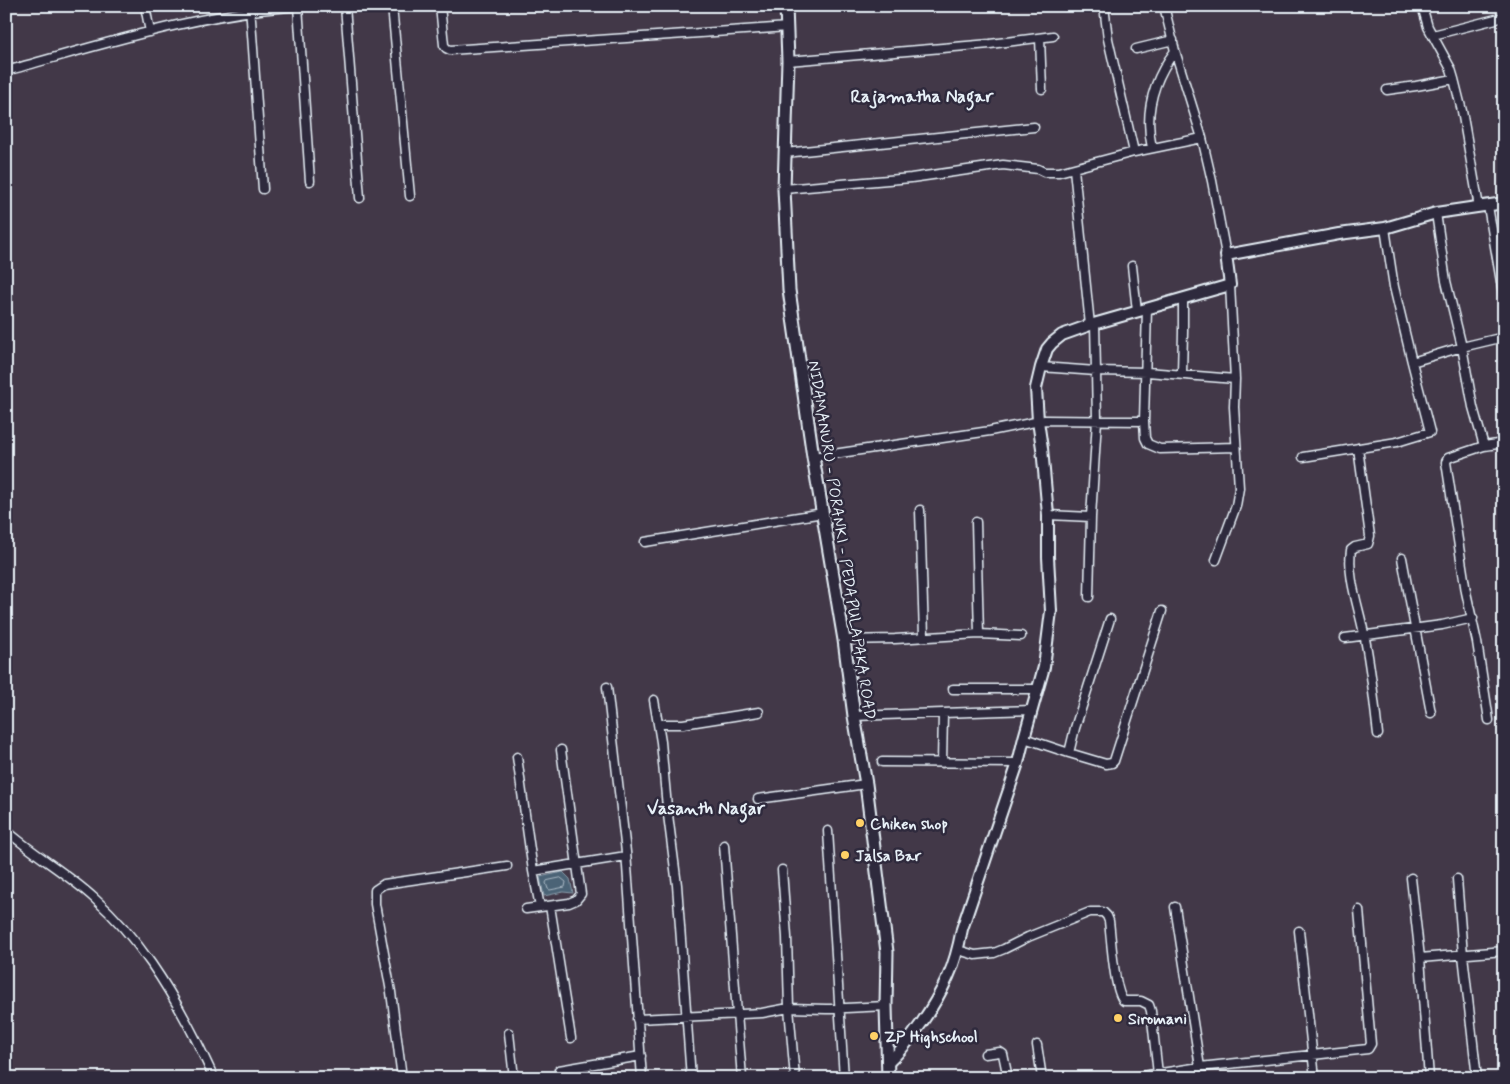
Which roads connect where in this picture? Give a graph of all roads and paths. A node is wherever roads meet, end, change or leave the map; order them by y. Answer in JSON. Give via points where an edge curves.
{"nodes":[{"id":1,"x":145,"y":6,"type":"edge"},
{"id":2,"x":298,"y":6,"type":"edge"},
{"id":3,"x":303,"y":6,"type":"edge"},
{"id":4,"x":345,"y":6,"type":"edge"},
{"id":5,"x":392,"y":6,"type":"edge"},
{"id":6,"x":440,"y":6,"type":"edge"},
{"id":7,"x":786,"y":6,"type":"edge"},
{"id":8,"x":1164,"y":6,"type":"edge"},
{"id":9,"x":1422,"y":6,"type":"edge"},
{"id":10,"x":1106,"y":7,"type":"edge"},
{"id":11,"x":250,"y":9,"type":"edge"},
{"id":12,"x":1504,"y":17,"type":"edge"},
{"id":13,"x":788,"y":26,"type":"junction"},
{"id":14,"x":150,"y":32,"type":"junction"},
{"id":15,"x":1432,"y":35,"type":"junction"},
{"id":16,"x":1053,"y":36,"type":"dead end"},
{"id":17,"x":1040,"y":38,"type":"junction"},
{"id":18,"x":1173,"y":40,"type":"junction"},
{"id":19,"x":1136,"y":49,"type":"dead end"},
{"id":20,"x":1175,"y":51,"type":"junction"},
{"id":21,"x":788,"y":61,"type":"junction"},
{"id":22,"x":6,"y":71,"type":"edge"},
{"id":23,"x":1454,"y":79,"type":"junction"},
{"id":24,"x":1042,"y":89,"type":"dead end"},
{"id":25,"x":1387,"y":90,"type":"dead end"},
{"id":26,"x":1034,"y":127,"type":"dead end"},
{"id":27,"x":1202,"y":138,"type":"junction"},
{"id":28,"x":1152,"y":148,"type":"junction"},
{"id":29,"x":1134,"y":152,"type":"junction"},
{"id":30,"x":785,"y":153,"type":"junction"},
{"id":31,"x":1074,"y":169,"type":"junction"},
{"id":32,"x":310,"y":181,"type":"dead end"},
{"id":33,"x":263,"y":189,"type":"dead end"},
{"id":34,"x":784,"y":189,"type":"junction"},
{"id":35,"x":410,"y":196,"type":"dead end"},
{"id":36,"x":360,"y":198,"type":"dead end"},
{"id":37,"x":1504,"y":203,"type":"edge"},
{"id":38,"x":1483,"y":207,"type":"junction"},
{"id":39,"x":1436,"y":213,"type":"junction"},
{"id":40,"x":1385,"y":228,"type":"junction"},
{"id":41,"x":1226,"y":255,"type":"junction"},
{"id":42,"x":1132,"y":266,"type":"dead end"},
{"id":43,"x":1230,"y":285,"type":"junction"},
{"id":44,"x":1182,"y":299,"type":"junction"},
{"id":45,"x":1504,"y":299,"type":"edge"},
{"id":46,"x":1142,"y":310,"type":"junction"},
{"id":47,"x":1093,"y":324,"type":"junction"},
{"id":48,"x":1504,"y":337,"type":"edge"},
{"id":49,"x":1462,"y":347,"type":"junction"},
{"id":50,"x":1412,"y":362,"type":"junction"},
{"id":51,"x":1041,"y":367,"type":"junction"},
{"id":52,"x":1096,"y":371,"type":"junction"},
{"id":53,"x":1147,"y":372,"type":"junction"},
{"id":54,"x":1182,"y":374,"type":"junction"},
{"id":55,"x":1235,"y":379,"type":"junction"},
{"id":56,"x":1097,"y":420,"type":"junction"},
{"id":57,"x":1038,"y":421,"type":"junction"},
{"id":58,"x":1144,"y":421,"type":"junction"},
{"id":59,"x":1504,"y":443,"type":"edge"},
{"id":60,"x":1484,"y":446,"type":"junction"},
{"id":61,"x":1236,"y":447,"type":"junction"},
{"id":62,"x":1358,"y":448,"type":"junction"},
{"id":63,"x":813,"y":457,"type":"junction"},
{"id":64,"x":1303,"y":457,"type":"dead end"},
{"id":65,"x":920,"y":510,"type":"dead end"},
{"id":66,"x":823,"y":513,"type":"junction"},
{"id":67,"x":1048,"y":515,"type":"junction"},
{"id":68,"x":1091,"y":517,"type":"junction"},
{"id":69,"x":976,"y":522,"type":"dead end"},
{"id":70,"x":645,"y":542,"type":"dead end"},
{"id":71,"x":1402,"y":558,"type":"dead end"},
{"id":72,"x":1216,"y":560,"type":"dead end"},
{"id":73,"x":1089,"y":597,"type":"dead end"},
{"id":74,"x":1162,"y":611,"type":"dead end"},
{"id":75,"x":1473,"y":618,"type":"junction"},
{"id":76,"x":1110,"y":619,"type":"dead end"},
{"id":77,"x":1415,"y":628,"type":"junction"},
{"id":78,"x":979,"y":634,"type":"junction"},
{"id":79,"x":1365,"y":635,"type":"junction"},
{"id":80,"x":924,"y":636,"type":"junction"},
{"id":81,"x":1021,"y":636,"type":"dead end"},
{"id":82,"x":1345,"y":638,"type":"dead end"},
{"id":83,"x":844,"y":640,"type":"junction"},
{"id":84,"x":606,"y":687,"type":"dead end"},
{"id":85,"x":953,"y":689,"type":"dead end"},
{"id":86,"x":1038,"y":689,"type":"junction"},
{"id":87,"x":654,"y":700,"type":"dead end"},
{"id":88,"x":1032,"y":710,"type":"junction"},
{"id":89,"x":759,"y":712,"type":"dead end"},
{"id":90,"x":1431,"y":713,"type":"dead end"},
{"id":91,"x":942,"y":714,"type":"junction"},
{"id":92,"x":854,"y":716,"type":"junction"},
{"id":93,"x":1489,"y":720,"type":"dead end"},
{"id":94,"x":658,"y":724,"type":"junction"},
{"id":95,"x":1378,"y":734,"type":"dead end"},
{"id":96,"x":1024,"y":738,"type":"junction"},
{"id":97,"x":561,"y":750,"type":"dead end"},
{"id":98,"x":1069,"y":752,"type":"junction"},
{"id":99,"x":517,"y":757,"type":"dead end"},
{"id":100,"x":882,"y":762,"type":"dead end"},
{"id":101,"x":942,"y":763,"type":"junction"},
{"id":102,"x":1018,"y":763,"type":"junction"},
{"id":103,"x":866,"y":784,"type":"junction"},
{"id":104,"x":758,"y":799,"type":"dead end"},
{"id":105,"x":6,"y":830,"type":"edge"},
{"id":106,"x":828,"y":831,"type":"dead end"},
{"id":107,"x":724,"y":845,"type":"dead end"},
{"id":108,"x":626,"y":856,"type":"junction"},
{"id":109,"x":577,"y":865,"type":"junction"},
{"id":110,"x":507,"y":866,"type":"dead end"},
{"id":111,"x":782,"y":870,"type":"dead end"},
{"id":112,"x":533,"y":871,"type":"junction"},
{"id":113,"x":1411,"y":878,"type":"dead end"},
{"id":114,"x":1457,"y":879,"type":"dead end"},
{"id":115,"x":550,"y":906,"type":"junction"},
{"id":116,"x":540,"y":907,"type":"junction"},
{"id":117,"x":1175,"y":907,"type":"dead end"},
{"id":118,"x":526,"y":909,"type":"dead end"},
{"id":119,"x":1359,"y":910,"type":"dead end"},
{"id":120,"x":1299,"y":931,"type":"dead end"},
{"id":121,"x":958,"y":950,"type":"junction"},
{"id":122,"x":1504,"y":951,"type":"edge"},
{"id":123,"x":1463,"y":955,"type":"junction"},
{"id":124,"x":1420,"y":958,"type":"junction"},
{"id":125,"x":886,"y":1006,"type":"junction"},
{"id":126,"x":789,"y":1008,"type":"junction"},
{"id":127,"x":841,"y":1008,"type":"junction"},
{"id":128,"x":737,"y":1014,"type":"junction"},
{"id":129,"x":688,"y":1017,"type":"junction"},
{"id":130,"x":637,"y":1019,"type":"junction"},
{"id":131,"x":508,"y":1033,"type":"dead end"},
{"id":132,"x":571,"y":1038,"type":"dead end"},
{"id":133,"x":1037,"y":1045,"type":"dead end"},
{"id":134,"x":985,"y":1054,"type":"dead end"},
{"id":135,"x":1312,"y":1054,"type":"junction"},
{"id":136,"x":641,"y":1056,"type":"junction"},
{"id":137,"x":888,"y":1063,"type":"junction"},
{"id":138,"x":1200,"y":1067,"type":"junction"},
{"id":139,"x":559,"y":1070,"type":"dead end"},
{"id":140,"x":1158,"y":1074,"type":"junction"},
{"id":141,"x":1008,"y":1076,"type":"edge"},
{"id":142,"x":214,"y":1078,"type":"edge"},
{"id":143,"x":402,"y":1078,"type":"edge"},
{"id":144,"x":514,"y":1078,"type":"edge"},
{"id":145,"x":642,"y":1078,"type":"edge"},
{"id":146,"x":691,"y":1078,"type":"edge"},
{"id":147,"x":742,"y":1078,"type":"edge"},
{"id":148,"x":795,"y":1078,"type":"edge"},
{"id":149,"x":844,"y":1078,"type":"edge"},
{"id":150,"x":888,"y":1078,"type":"edge"},
{"id":151,"x":984,"y":1078,"type":"edge"},
{"id":152,"x":1042,"y":1078,"type":"edge"},
{"id":153,"x":1129,"y":1078,"type":"edge"},
{"id":154,"x":1315,"y":1078,"type":"edge"},
{"id":155,"x":1428,"y":1078,"type":"edge"},
{"id":156,"x":1477,"y":1078,"type":"edge"}],
"edges":[{"from":1,"to":14,"type":"street"},
{"from":2,"to":3,"type":"street"},
{"from":2,"to":11,"type":"street"},
{"from":2,"to":32,"type":"street"},
{"from":4,"to":36,"type":"street"},
{"from":5,"to":35,"type":"street"},
{"from":6,"to":13,"type":"street","via":[[444,46],[450,50]]},
{"from":7,"to":13,"type":"main road","name":"NIDAMANURU - PORANKI - PEDAPULAPAKA ROAD"},
{"from":8,"to":18,"type":"street"},
{"from":9,"to":15,"type":"street"},
{"from":10,"to":29,"type":"street","via":[[1108,39]]},
{"from":11,"to":14,"type":"street"},
{"from":11,"to":33,"type":"street"},
{"from":12,"to":15,"type":"street"},
{"from":13,"to":21,"type":"main road","name":"NIDAMANURU - PORANKI - PEDAPULAPAKA ROAD"},
{"from":14,"to":22,"type":"street"},
{"from":15,"to":23,"type":"street"},
{"from":16,"to":17,"type":"street"},
{"from":17,"to":21,"type":"street"},
{"from":17,"to":24,"type":"street"},
{"from":18,"to":19,"type":"street"},
{"from":18,"to":20,"type":"street"},
{"from":20,"to":27,"type":"street"},
{"from":20,"to":28,"type":"street","via":[[1153,92],[1148,131]]},
{"from":21,"to":30,"type":"main road","name":"NIDAMANURU - PORANKI - PEDAPULAPAKA ROAD"},
{"from":23,"to":25,"type":"street"},
{"from":23,"to":38,"type":"street"},
{"from":26,"to":30,"type":"street"},
{"from":27,"to":28,"type":"street"},
{"from":27,"to":41,"type":"street"},
{"from":28,"to":29,"type":"street"},
{"from":29,"to":31,"type":"street"},
{"from":30,"to":34,"type":"main road","name":"NIDAMANURU - PORANKI - PEDAPULAPAKA ROAD"},
{"from":31,"to":34,"type":"street","via":[[1044,172],[1003,165],[911,178]]},
{"from":31,"to":47,"type":"street"},
{"from":34,"to":63,"type":"main road","name":"NIDAMANURU - PORANKI - PEDAPULAPAKA ROAD","via":[[789,290]]},
{"from":37,"to":38,"type":"street"},
{"from":38,"to":39,"type":"street"},
{"from":38,"to":45,"type":"street"},
{"from":39,"to":40,"type":"street"},
{"from":39,"to":49,"type":"street","via":[[1446,281]]},
{"from":40,"to":41,"type":"street"},
{"from":40,"to":50,"type":"street","via":[[1394,287]]},
{"from":41,"to":43,"type":"street"},
{"from":42,"to":46,"type":"street"},
{"from":43,"to":44,"type":"street"},
{"from":43,"to":55,"type":"street"},
{"from":44,"to":46,"type":"street"},
{"from":44,"to":54,"type":"street"},
{"from":46,"to":47,"type":"street"},
{"from":46,"to":53,"type":"street"},
{"from":47,"to":51,"type":"street","via":[[1062,335],[1052,343]]},
{"from":47,"to":52,"type":"street"},
{"from":48,"to":49,"type":"street"},
{"from":49,"to":50,"type":"street"},
{"from":49,"to":60,"type":"street"},
{"from":50,"to":62,"type":"street","via":[[1430,432],[1397,442]]},
{"from":51,"to":52,"type":"street"},
{"from":51,"to":57,"type":"street","via":[[1036,388]]},
{"from":52,"to":53,"type":"street"},
{"from":52,"to":56,"type":"street"},
{"from":53,"to":54,"type":"street"},
{"from":53,"to":58,"type":"street"},
{"from":54,"to":55,"type":"street"},
{"from":55,"to":61,"type":"street"},
{"from":56,"to":57,"type":"street"},
{"from":56,"to":58,"type":"street"},
{"from":56,"to":68,"type":"street"},
{"from":57,"to":63,"type":"street"},
{"from":57,"to":67,"type":"street"},
{"from":58,"to":61,"type":"street","via":[[1148,444],[1160,449]]},
{"from":59,"to":60,"type":"street"},
{"from":60,"to":75,"type":"street","via":[[1448,458],[1446,462]]},
{"from":61,"to":72,"type":"street","via":[[1239,488],[1236,506]]},
{"from":62,"to":64,"type":"street"},
{"from":62,"to":79,"type":"street","via":[[1370,536],[1368,544],[1355,546],[1350,554]]},
{"from":63,"to":66,"type":"main road","name":"NIDAMANURU - PORANKI - PEDAPULAPAKA ROAD"},
{"from":65,"to":80,"type":"street"},
{"from":66,"to":70,"type":"street"},
{"from":66,"to":83,"type":"main road","name":"NIDAMANURU - PORANKI - PEDAPULAPAKA ROAD"},
{"from":67,"to":68,"type":"street"},
{"from":67,"to":86,"type":"street","via":[[1051,611]]},
{"from":68,"to":73,"type":"street"},
{"from":69,"to":78,"type":"street"},
{"from":71,"to":77,"type":"street"},
{"from":74,"to":98,"type":"street","via":[[1114,762],[1106,764]]},
{"from":75,"to":77,"type":"street","via":[[1442,626]]},
{"from":75,"to":93,"type":"street"},
{"from":76,"to":98,"type":"street"},
{"from":77,"to":79,"type":"street"},
{"from":77,"to":90,"type":"street"},
{"from":78,"to":80,"type":"street"},
{"from":78,"to":81,"type":"street"},
{"from":79,"to":82,"type":"street"},
{"from":79,"to":95,"type":"street"},
{"from":80,"to":83,"type":"street"},
{"from":83,"to":92,"type":"main road","name":"NIDAMANURU - PORANKI - PEDAPULAPAKA ROAD"},
{"from":84,"to":108,"type":"street"},
{"from":85,"to":86,"type":"street"},
{"from":86,"to":88,"type":"street"},
{"from":87,"to":94,"type":"street"},
{"from":88,"to":91,"type":"street"},
{"from":88,"to":96,"type":"street"},
{"from":89,"to":94,"type":"street","via":[[684,724]]},
{"from":91,"to":92,"type":"street"},
{"from":91,"to":101,"type":"street"},
{"from":92,"to":103,"type":"main road","name":"NIDAMANURU - PORANKI - PEDAPULAPAKA ROAD"},
{"from":94,"to":129,"type":"street","via":[[677,885]]},
{"from":96,"to":98,"type":"street"},
{"from":96,"to":102,"type":"street"},
{"from":97,"to":109,"type":"street"},
{"from":99,"to":112,"type":"street"},
{"from":100,"to":101,"type":"street"},
{"from":101,"to":102,"type":"street"},
{"from":102,"to":121,"type":"street","via":[[962,928]]},
{"from":103,"to":104,"type":"street"},
{"from":103,"to":125,"type":"main road","name":"NIDAMANURU - PORANKI - PEDAPULAPAKA ROAD","via":[[887,952]]},
{"from":105,"to":142,"type":"street","via":[[92,896],[119,921],[165,984]]},
{"from":106,"to":127,"type":"street"},
{"from":107,"to":128,"type":"street"},
{"from":108,"to":109,"type":"street"},
{"from":108,"to":130,"type":"street"},
{"from":109,"to":112,"type":"street"},
{"from":109,"to":115,"type":"street","via":[[579,898]]},
{"from":110,"to":143,"type":"street","via":[[384,884],[375,890]]},
{"from":111,"to":126,"type":"street"},
{"from":112,"to":116,"type":"street"},
{"from":113,"to":124,"type":"street"},
{"from":114,"to":123,"type":"street"},
{"from":115,"to":116,"type":"street"},
{"from":115,"to":132,"type":"street"},
{"from":116,"to":118,"type":"street"},
{"from":117,"to":138,"type":"street"},
{"from":119,"to":135,"type":"street","via":[[1371,1044],[1366,1050]]},
{"from":120,"to":135,"type":"street"},
{"from":121,"to":137,"type":"street","via":[[934,1004],[911,1038]]},
{"from":121,"to":140,"type":"street","via":[[975,954],[994,953],[1090,912],[1103,912],[1109,921],[1119,995],[1124,1001],[1141,1001],[1149,1005]]},
{"from":122,"to":123,"type":"street"},
{"from":123,"to":124,"type":"street"},
{"from":123,"to":156,"type":"street"},
{"from":124,"to":155,"type":"street"},
{"from":125,"to":127,"type":"street"},
{"from":125,"to":137,"type":"main road","name":"NIDAMANURU - PORANKI - PEDAPULAPAKA ROAD"},
{"from":126,"to":127,"type":"street"},
{"from":126,"to":128,"type":"street"},
{"from":126,"to":148,"type":"street"},
{"from":127,"to":149,"type":"street"},
{"from":128,"to":129,"type":"street"},
{"from":128,"to":147,"type":"street"},
{"from":129,"to":130,"type":"street"},
{"from":129,"to":146,"type":"street"},
{"from":130,"to":136,"type":"street"},
{"from":131,"to":144,"type":"street"},
{"from":133,"to":152,"type":"street"},
{"from":134,"to":141,"type":"street","via":[[1000,1052]]},
{"from":135,"to":138,"type":"street"},
{"from":135,"to":154,"type":"street"},
{"from":136,"to":139,"type":"street"},
{"from":136,"to":145,"type":"street"},
{"from":137,"to":150,"type":"main road","name":"NIDAMANURU - PORANKI - PEDAPULAPAKA ROAD"},
{"from":138,"to":140,"type":"street"},
{"from":140,"to":153,"type":"street"},
{"from":141,"to":151,"type":"street"}]}
